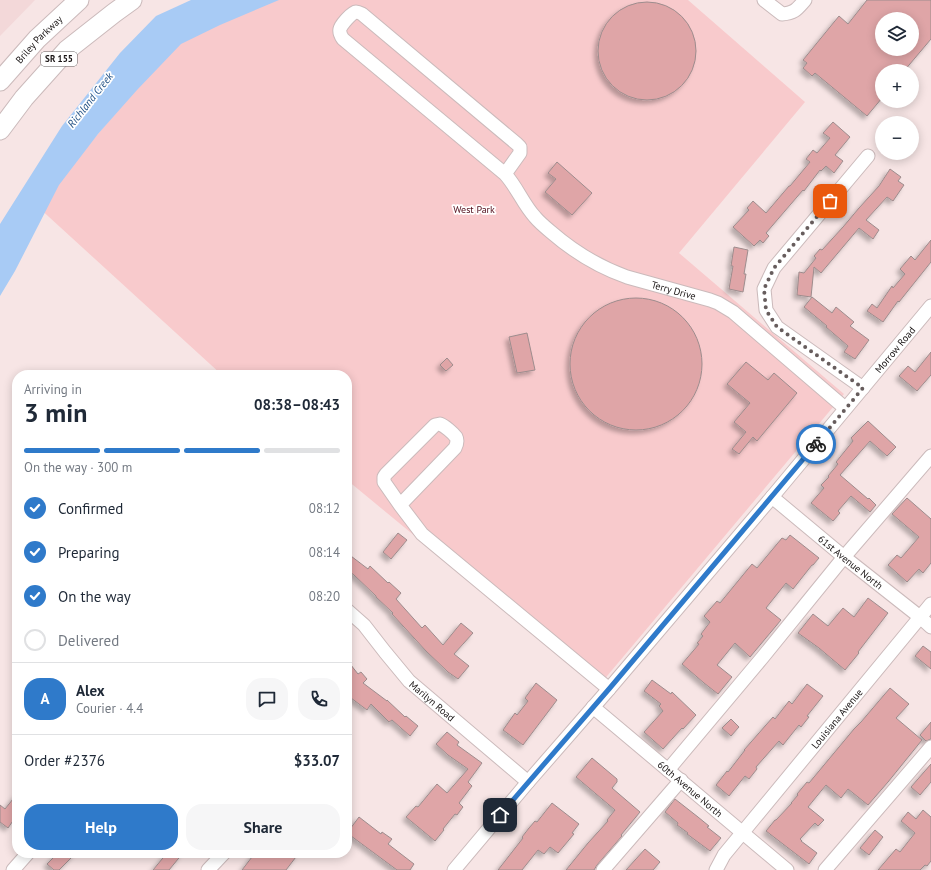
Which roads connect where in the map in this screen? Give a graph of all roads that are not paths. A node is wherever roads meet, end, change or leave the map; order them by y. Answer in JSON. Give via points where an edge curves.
{"nodes":[{"id":1,"x":79,"y":0,"type":"edge"},
{"id":2,"x":132,"y":0,"type":"edge"},
{"id":3,"x":764,"y":0,"type":"edge"},
{"id":4,"x":805,"y":0,"type":"edge"},
{"id":5,"x":0,"y":81,"type":"edge"},
{"id":6,"x":0,"y":130,"type":"edge"},
{"id":7,"x":868,"y":156,"type":"dead end"},
{"id":8,"x":505,"y":174,"type":"junction"},
{"id":9,"x":931,"y":306,"type":"edge"},
{"id":10,"x":863,"y":388,"type":"junction"},
{"id":11,"x":845,"y":408,"type":"junction"},
{"id":12,"x":931,"y":456,"type":"edge"},
{"id":13,"x":772,"y":497,"type":"junction"},
{"id":14,"x":400,"y":505,"type":"junction"},
{"id":15,"x":844,"y":557,"type":"junction"},
{"id":16,"x":931,"y":604,"type":"edge"},
{"id":17,"x":352,"y":614,"type":"edge"},
{"id":18,"x":920,"y":617,"type":"junction"},
{"id":19,"x":931,"y":627,"type":"edge"},
{"id":20,"x":609,"y":689,"type":"junction"},
{"id":21,"x":593,"y":707,"type":"junction"},
{"id":22,"x":931,"y":748,"type":"edge"},
{"id":23,"x":668,"y":770,"type":"junction"},
{"id":24,"x":681,"y":780,"type":"junction"},
{"id":25,"x":528,"y":782,"type":"junction"},
{"id":26,"x":743,"y":833,"type":"junction"},
{"id":27,"x":24,"y":858,"type":"edge"},
{"id":28,"x":219,"y":858,"type":"edge"},
{"id":29,"x":772,"y":866,"type":"edge"},
{"id":30,"x":14,"y":870,"type":"edge"},
{"id":31,"x":208,"y":870,"type":"edge"},
{"id":32,"x":454,"y":870,"type":"edge"},
{"id":33,"x":603,"y":870,"type":"edge"},
{"id":34,"x":716,"y":870,"type":"edge"},
{"id":35,"x":787,"y":870,"type":"edge"},
{"id":36,"x":825,"y":870,"type":"edge"}],
"edges":[{"from":1,"to":5,"type":"highway","name":"Briley Parkway","number":"SR 155","via":[[37,39]]},
{"from":2,"to":6,"type":"highway","number":"SR 155","via":[[66,50]]},
{"from":3,"to":4,"type":"street","via":[[782,14],[796,10]]},
{"from":7,"to":10,"type":"street","via":[[774,268],[764,289],[766,310],[777,327]]},
{"from":8,"to":8,"type":"street","name":"Terry Drive","via":[[343,39],[340,33],[341,26],[353,13],[362,14],[520,147],[520,153]]},
{"from":8,"to":11,"type":"street","name":"Terry Drive","via":[[536,218],[576,252],[621,275],[724,306]]},
{"from":9,"to":10,"type":"street","name":"Morrow Road"},
{"from":10,"to":11,"type":"street","name":"Morrow Road"},
{"from":11,"to":13,"type":"street","name":"Morrow Road"},
{"from":12,"to":15,"type":"street"},
{"from":13,"to":15,"type":"street","name":"61st Avenue North"},
{"from":13,"to":20,"type":"street","name":"Morrow Road"},
{"from":14,"to":14,"type":"street","via":[[384,482],[384,477],[435,425],[445,426],[456,438],[455,448]]},
{"from":14,"to":20,"type":"street","via":[[422,534]]},
{"from":15,"to":18,"type":"street","name":"61st Avenue North"},
{"from":15,"to":23,"type":"street"},
{"from":16,"to":18,"type":"street","name":"Louisiana Avenue"},
{"from":17,"to":25,"type":"street","name":"Marilyn Road","via":[[364,625],[409,681]]},
{"from":18,"to":19,"type":"street","name":"61st Avenue North"},
{"from":18,"to":26,"type":"street","name":"Louisiana Avenue"},
{"from":20,"to":21,"type":"street","name":"Morrow Road"},
{"from":21,"to":23,"type":"street","name":"60th Avenue North"},
{"from":21,"to":25,"type":"street","name":"Morrow Road"},
{"from":22,"to":36,"type":"street"},
{"from":23,"to":24,"type":"street","name":"60th Avenue North"},
{"from":24,"to":26,"type":"street","name":"60th Avenue North"},
{"from":24,"to":33,"type":"street"},
{"from":25,"to":32,"type":"street","name":"Morrow Road"},
{"from":26,"to":29,"type":"street","name":"60th Avenue North"},
{"from":26,"to":34,"type":"street","name":"Louisiana Avenue","via":[[724,855]]},
{"from":27,"to":30,"type":"street"},
{"from":28,"to":31,"type":"street"},
{"from":29,"to":35,"type":"street","name":"60th Avenue North"}]}
